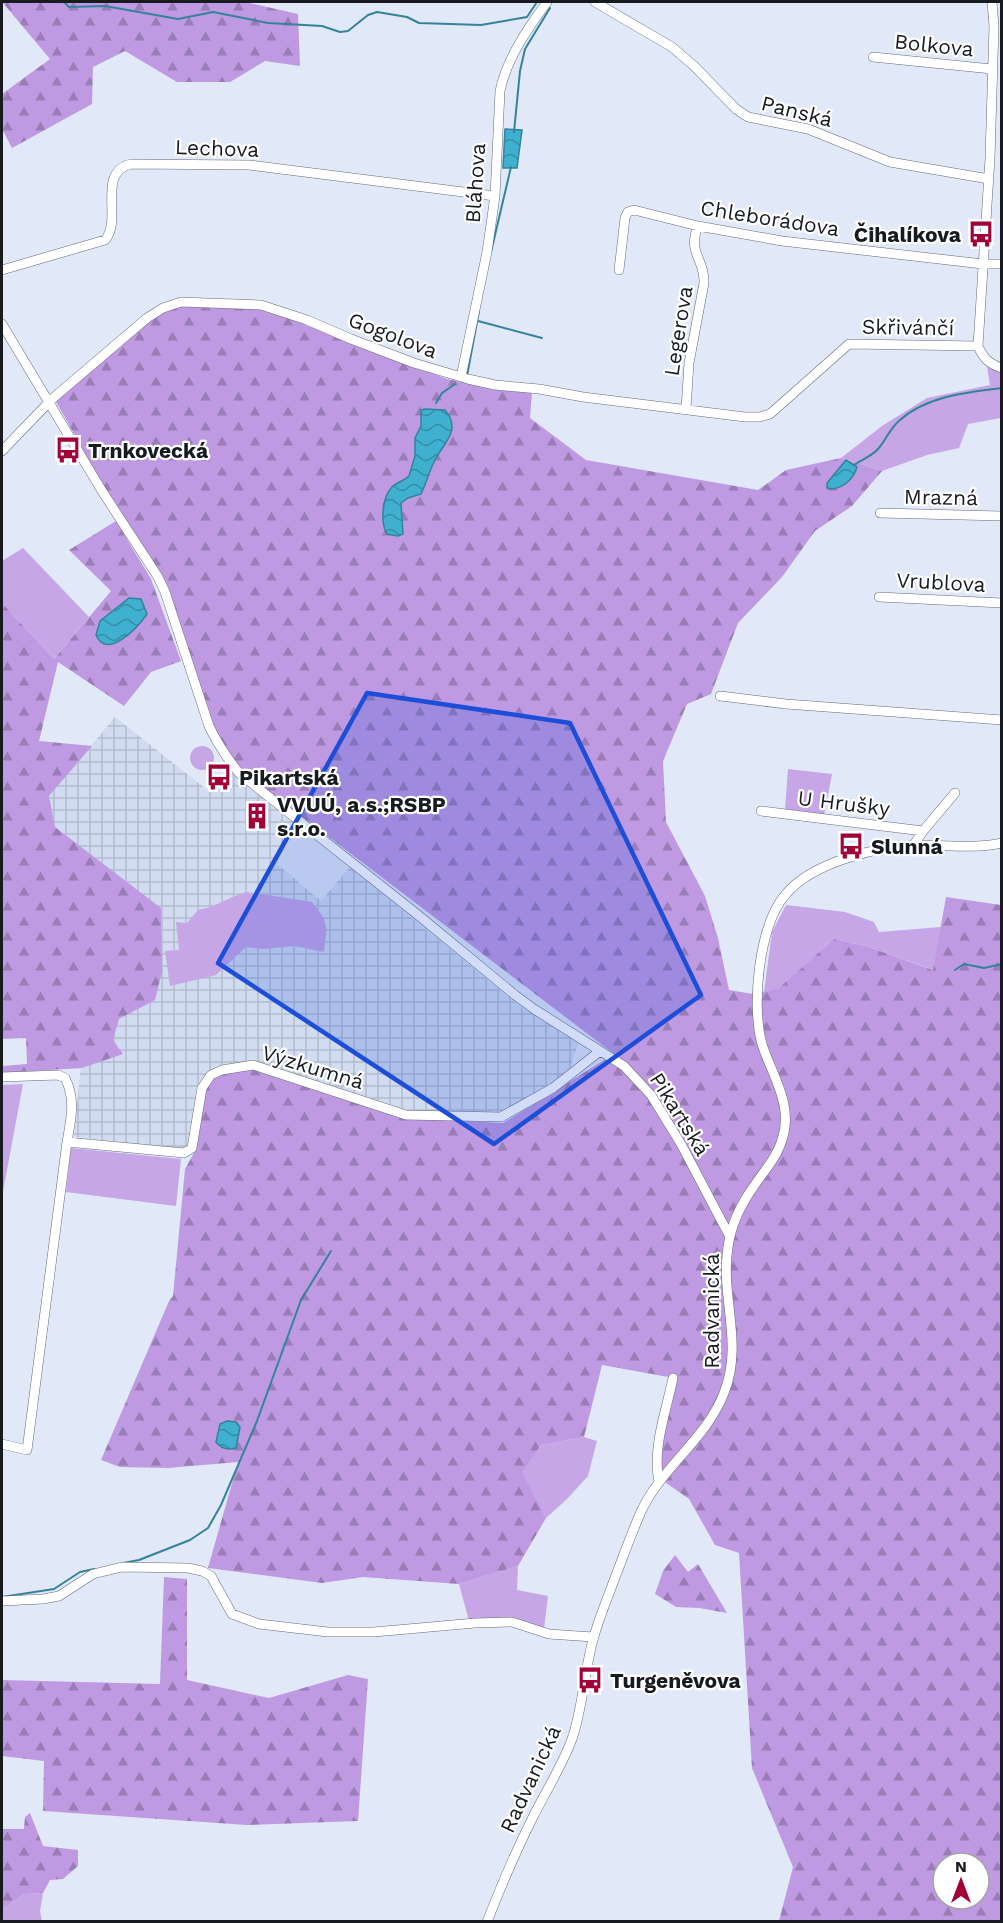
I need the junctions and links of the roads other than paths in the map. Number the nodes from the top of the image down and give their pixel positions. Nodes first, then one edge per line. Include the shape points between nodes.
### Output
1 (547, 2) edge
2 (595, 2) edge
3 (992, 2) edge
4 (998, 27) edge
5 (873, 57) dead end
6 (992, 69) junction
7 (989, 179) junction
8 (495, 196) junction
9 (698, 226) junction
10 (983, 264) junction
11 (1002, 264) edge
12 (2, 270) edge
13 (619, 270) dead end
14 (2, 324) edge
15 (978, 346) junction
16 (1002, 368) edge
17 (461, 377) junction
18 (49, 402) junction
19 (686, 409) junction
20 (760, 417) joint
21 (2, 451) edge
22 (880, 513) dead end
23 (1002, 516) edge
24 (879, 597) dead end
25 (1002, 603) edge
26 (720, 696) dead end
27 (1002, 720) edge
28 (956, 793) dead end
29 (761, 812) dead end
30 (923, 831) junction
31 (1002, 843) edge
32 (914, 846) junction
33 (600, 1051) junction
34 (2, 1077) edge
35 (68, 1142) junction
36 (730, 1237) junction
37 (673, 1378) dead end
38 (2, 1444) edge
39 (659, 1482) junction
40 (2, 1601) edge
41 (593, 1637) junction
42 (487, 1922) edge

1 - 8 street, Bláhova via 519,45 501,84
2 - 7 street, Panská via 677,52 748,117 808,129 890,162
3 - 4 street
4 - 6 street
5 - 6 street, Bolkova
6 - 7 street
7 - 10 street
8 - 12 street, Lechova via 249,165 131,164 121,167 113,179 110,234 105,240
8 - 17 street, Bláhova
9 - 10 street, Chleborádova via 782,241
9 - 13 street, Chleborádova via 629,211
9 - 19 street, Legerova via 693,244 704,283 689,363
10 - 11 street, Chleborádova
10 - 15 street
14 - 18 street, Pikartská
15 - 16 street, Skřivánčí via 988,362
15 - 20 street, Skřivánčí via 849,344 781,406
17 - 18 street, Gogolova via 395,356 274,308 181,302 152,315
17 - 19 street, Gogolova via 495,385
18 - 21 street
18 - 33 street, Pikartská via 158,577 209,726 239,773 534,1010
19 - 20 street, Gogolova
22 - 23 street, Mrazná
24 - 25 street, Vrublova
26 - 27 street
28 - 30 street
29 - 30 street, U Hrušky
30 - 32 street
31 - 32 street, Radvanická via 973,847
32 - 36 street, Radvanická via 872,852 819,870 790,889 776,910 761,964 758,1011 762,1044 781,1090 785,1130 778,1151 741,1207
33 - 35 street, Výzkumná via 553,1088 501,1117 406,1115 253,1065 222,1070 208,1078 202,1088 192,1148 184,1153
33 - 36 street, Pikartská via 624,1066 651,1095
34 - 35 street via 65,1078 73,1104
35 - 38 street via 27,1450
36 - 39 street, Radvanická via 727,1275 733,1346 728,1382 712,1419
37 - 39 street via 657,1453
39 - 41 street, Radvanická via 641,1513
40 - 41 street via 59,1596 93,1574 122,1567 188,1568 211,1575 232,1614 259,1624 328,1632 374,1632 512,1622 549,1634
41 - 42 street, Radvanická via 571,1742 499,1889

